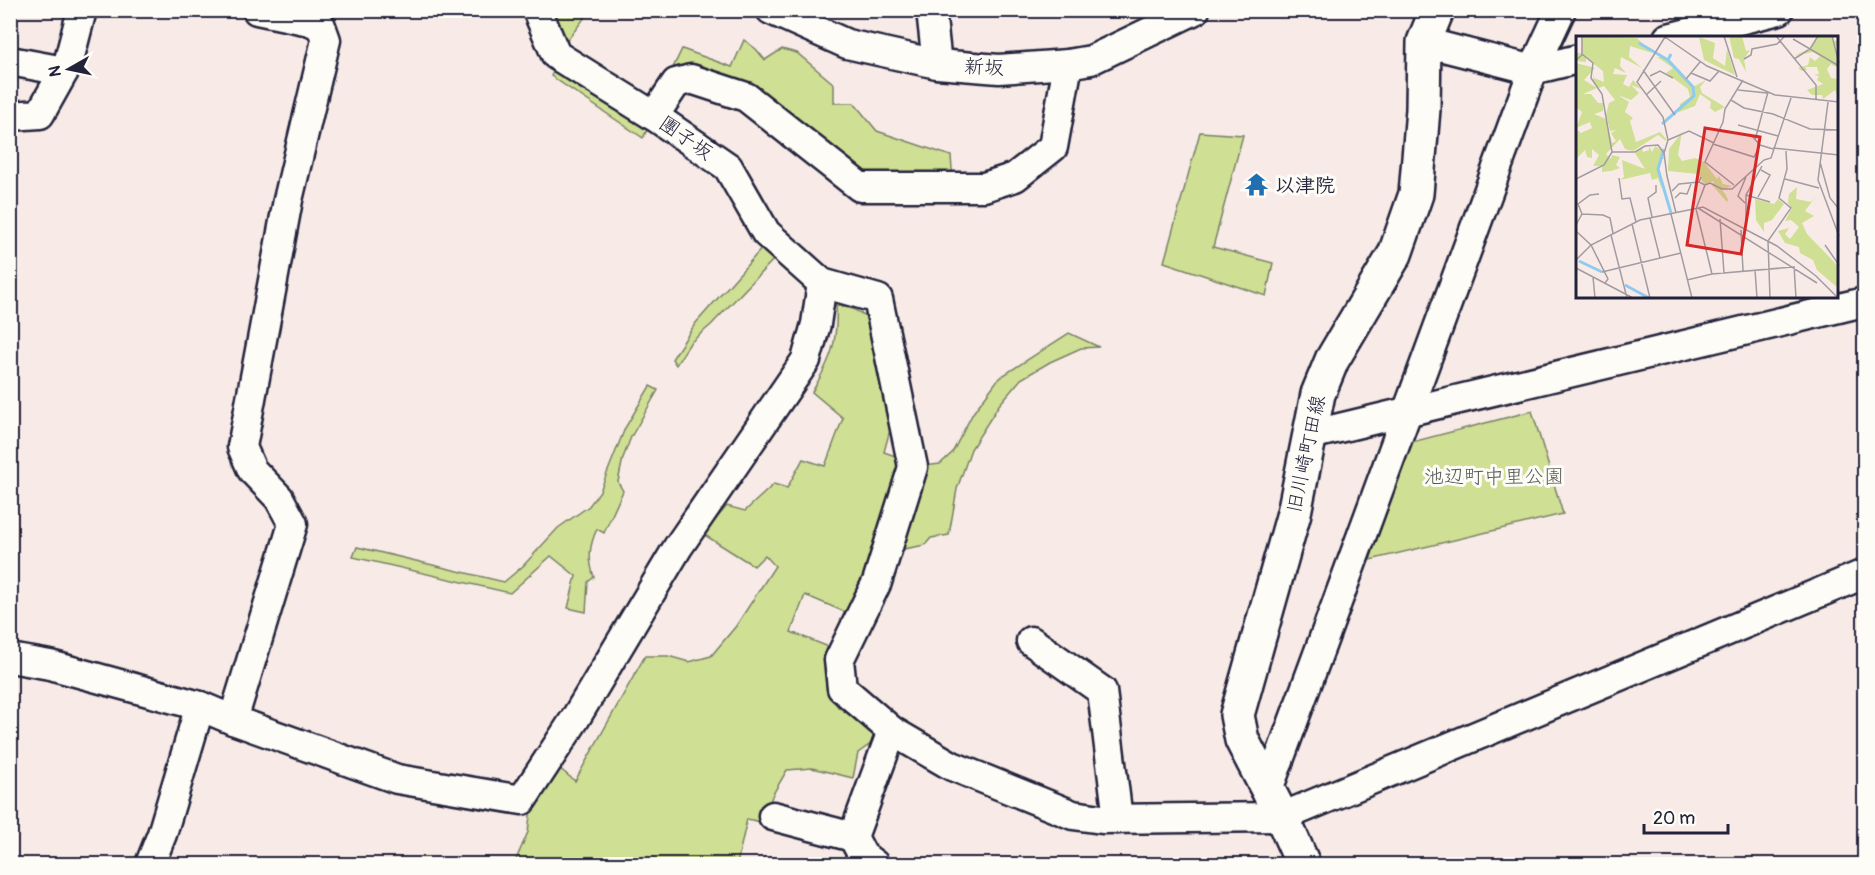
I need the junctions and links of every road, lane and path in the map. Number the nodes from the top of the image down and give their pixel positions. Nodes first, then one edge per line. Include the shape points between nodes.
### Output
1 (82, 10) edge
2 (257, 10) edge
3 (537, 10) edge
4 (771, 10) edge
5 (931, 10) edge
6 (1195, 10) edge
7 (1437, 10) edge
8 (1561, 10) edge
9 (1779, 10) edge
10 (318, 17) edge
11 (1676, 36) edge
12 (1424, 42) junction
13 (1576, 60) edge
14 (10, 62) edge
15 (937, 64) junction
16 (1068, 64) junction
17 (1533, 70) junction
18 (64, 71) junction
19 (10, 116) edge
20 (654, 116) junction
21 (822, 283) junction
22 (1864, 302) edge
23 (1407, 412) junction
24 (1310, 435) junction
25 (1864, 574) edge
26 (1031, 641) dead end
27 (10, 658) edge
28 (200, 706) junction
29 (233, 720) junction
30 (892, 731) junction
31 (1275, 804) junction
32 (773, 816) dead end
33 (1118, 819) junction
34 (853, 837) junction
35 (150, 864) edge
36 (874, 864) edge
37 (1303, 864) edge

1 - 18 street
2 - 10 street
3 - 20 street, 團子坂 via 556,55
4 - 15 street, 新坂 via 847,44
5 - 15 street
6 - 16 street, 新坂 via 1090,60
7 - 12 main road, 旧川崎町田線
8 - 17 street
9 - 11 street
10 - 29 street via 326,40 288,200 242,447 252,470 279,498 292,524
12 - 17 street
12 - 24 main road, 旧川崎町田線 via 1416,194 1395,254 1332,360 1317,394
13 - 17 street
14 - 18 street
15 - 16 street, 新坂 via 999,69
16 - 20 street via 1053,147 1015,177 984,187 860,187 746,97 691,79 676,83
17 - 23 street
18 - 19 street via 40,114
20 - 21 street, 團子坂 via 728,167 766,232
21 - 29 street via 806,360 678,547 522,800 397,779
21 - 30 street via 878,299 914,467 877,582 839,660 843,688
22 - 23 street
23 - 24 street
23 - 31 street
24 - 31 main road, 旧川崎町田線 via 1294,513 1237,715 1242,740
25 - 31 street
26 - 33 street via 1102,691
27 - 28 street via 50,665
28 - 29 street
28 - 35 street
30 - 33 street via 952,766 1073,815
30 - 34 street
31 - 33 street
31 - 37 main road, 旧川崎町田線
32 - 34 street
34 - 36 street via 862,856

